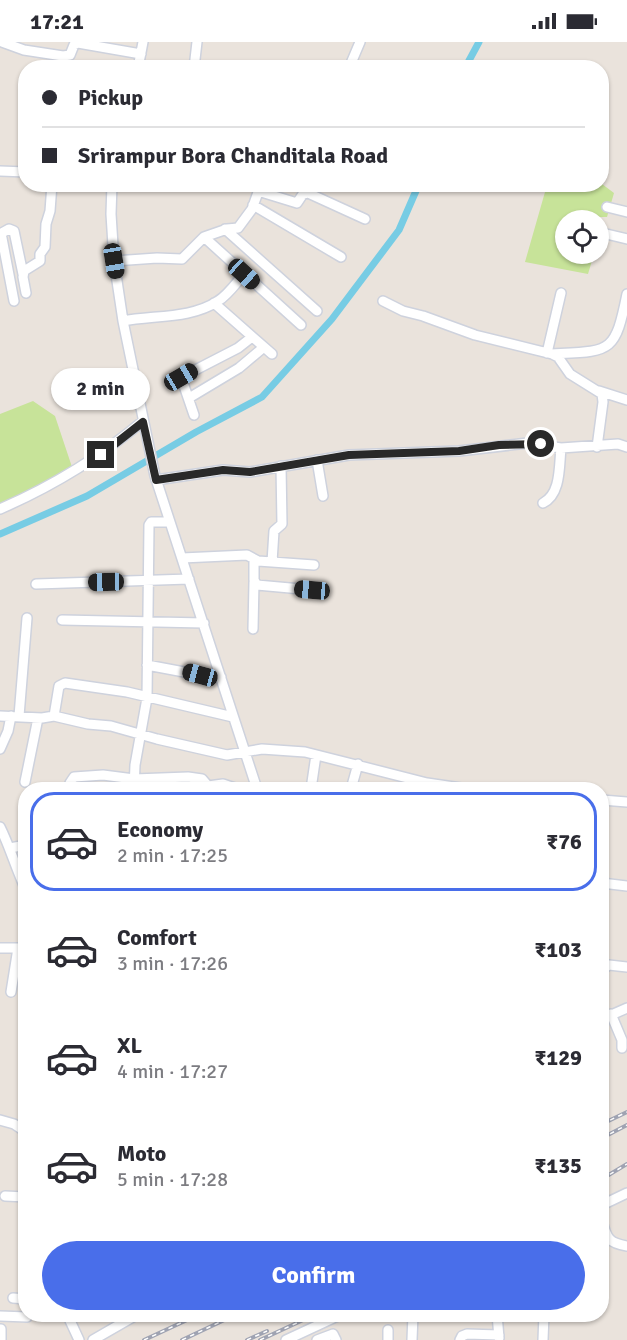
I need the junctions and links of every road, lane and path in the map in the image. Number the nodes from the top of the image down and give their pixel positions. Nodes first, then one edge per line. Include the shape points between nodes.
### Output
1 (2, 42) edge
2 (143, 42) edge
3 (197, 42) edge
4 (360, 42) edge
5 (141, 54) junction
6 (140, 60) edge
7 (195, 60) edge
8 (354, 60) edge
9 (0, 171) edge
10 (18, 172) edge
11 (51, 192) edge
12 (112, 192) edge
13 (258, 192) edge
14 (269, 192) edge
15 (253, 205) junction
16 (607, 207) dead end
17 (627, 212) edge
18 (365, 219) dead end
19 (225, 229) junction
20 (0, 234) edge
21 (609, 234) edge
22 (204, 237) junction
23 (627, 238) edge
24 (341, 256) dead end
25 (114, 261) junction
26 (23, 274) junction
27 (244, 274) junction
28 (26, 293) dead end
29 (561, 293) dead end
30 (627, 294) edge
31 (14, 301) dead end
32 (383, 301) dead end
33 (214, 303) junction
34 (317, 311) dead end
35 (123, 321) junction
36 (301, 324) dead end
37 (252, 337) junction
38 (264, 347) junction
39 (550, 353) junction
40 (272, 354) dead end
41 (600, 391) junction
42 (189, 399) junction
43 (627, 400) edge
44 (194, 415) dead end
45 (143, 422) junction
46 (597, 447) junction
47 (627, 447) edge
48 (561, 448) junction
49 (318, 460) junction
50 (280, 466) junction
51 (155, 476) junction
52 (323, 496) dead end
53 (543, 503) dead end
54 (0, 509) edge
55 (170, 522) junction
56 (182, 558) junction
57 (254, 560) junction
58 (272, 562) junction
59 (314, 565) dead end
60 (189, 579) junction
61 (149, 582) junction
62 (254, 582) junction
63 (36, 584) dead end
64 (312, 590) dead end
65 (27, 618) dead end
66 (62, 620) dead end
67 (147, 622) junction
68 (204, 623) junction
69 (253, 629) dead end
70 (147, 665) junction
71 (221, 677) junction
72 (147, 698) junction
73 (0, 716) edge
74 (15, 716) junction
75 (54, 716) junction
76 (233, 717) junction
77 (38, 718) junction
78 (140, 734) junction
79 (0, 749) edge
80 (244, 752) junction
81 (316, 755) junction
82 (358, 764) junction
83 (25, 782) dead end
84 (72, 782) edge
85 (127, 782) edge
86 (134, 782) edge
87 (149, 782) edge
88 (205, 782) edge
89 (255, 782) edge
90 (312, 782) edge
91 (353, 782) edge
92 (424, 782) edge
93 (609, 801) edge
94 (627, 802) edge
95 (0, 827) edge
96 (18, 846) edge
97 (10, 848) junction
98 (18, 873) edge
99 (609, 884) edge
100 (627, 886) edge
101 (0, 948) edge
102 (18, 948) edge
103 (18, 964) edge
104 (609, 965) edge
105 (627, 968) edge
106 (11, 992) dead end
107 (627, 1008) edge
108 (611, 1014) joint
109 (622, 1048) dead end
110 (0, 1120) edge
111 (18, 1128) edge
112 (627, 1193) edge
113 (5, 1196) dead end
114 (18, 1197) edge
115 (609, 1202) edge
116 (609, 1239) edge
117 (627, 1246) edge
118 (13, 1299) dead end
119 (18, 1299) edge
120 (0, 1316) edge
121 (18, 1317) edge
122 (71, 1322) edge
123 (124, 1322) edge
124 (325, 1322) edge
125 (413, 1322) edge
126 (498, 1322) edge
127 (544, 1322) edge
128 (1, 1329) edge
129 (388, 1330) dead end
130 (499, 1337) edge
131 (1, 1340) edge
132 (79, 1340) edge
133 (93, 1340) edge
134 (286, 1340) edge
135 (317, 1340) edge
136 (336, 1340) edge
137 (388, 1340) edge
138 (412, 1340) edge
139 (460, 1340) edge
140 (543, 1340) edge

1 - 5 street via 63,56 70,55 78,43
2 - 5 street
3 - 7 street
4 - 8 street
5 - 6 street
9 - 10 street
11 - 26 street via 45,248 40,261
12 - 25 street
13 - 15 street
14 - 18 street via 297,203 308,193
15 - 19 street via 238,228
15 - 24 street
16 - 17 street
19 - 22 street
19 - 34 street
20 - 26 street via 15,231
20 - 31 street
21 - 23 street
22 - 25 street via 182,259
22 - 27 street
25 - 35 street
26 - 28 street
27 - 33 street
27 - 36 street
29 - 39 street
30 - 39 street via 618,332 609,345 583,352
32 - 39 street via 475,335
33 - 35 street via 163,317
33 - 37 street
35 - 45 street
37 - 38 street
37 - 42 street via 177,379
38 - 40 street
38 - 42 street via 239,368
39 - 41 street via 558,357 570,374
41 - 43 street
41 - 46 street via 603,402
42 - 44 street
45 - 51 street
45 - 54 street via 77,471
46 - 47 street
46 - 48 street
48 - 49 street via 528,443
48 - 53 street via 555,493
49 - 50 street
49 - 52 street
50 - 51 street via 250,472 223,470
50 - 58 street via 282,524 274,532
51 - 55 street
55 - 56 street
55 - 61 street via 149,525
56 - 57 street via 248,555
56 - 60 street
57 - 58 street
57 - 62 street
58 - 59 street
60 - 61 street
60 - 68 street
61 - 63 street
61 - 67 street
62 - 64 street
62 - 69 street
65 - 74 street
66 - 67 street
67 - 68 street
67 - 70 street
68 - 71 street
70 - 71 street
70 - 72 street
71 - 76 street
72 - 75 street via 65,683 58,686
72 - 76 street
72 - 78 street
73 - 74 street
74 - 77 street
74 - 79 street
75 - 77 street
75 - 78 street
76 - 80 street
77 - 83 street
78 - 80 street via 227,755
78 - 86 street
80 - 81 street via 262,749
80 - 89 street
81 - 82 street
81 - 90 street
82 - 91 street
82 - 92 street
84 - 85 street via 77,776 103,775
87 - 88 street via 188,777
93 - 94 street
95 - 97 street
96 - 97 street
97 - 98 street
99 - 100 street
101 - 102 street
103 - 106 street
104 - 105 street
107 - 108 street
108 - 109 street
110 - 111 street
112 - 115 street
113 - 114 street
116 - 117 street
118 - 119 street
120 - 121 street
122 - 132 street
123 - 133 street
124 - 134 street
125 - 138 street
126 - 130 street
127 - 140 street
128 - 131 street
129 - 137 street
130 - 139 street via 467,1334
135 - 136 street via 333,1334

